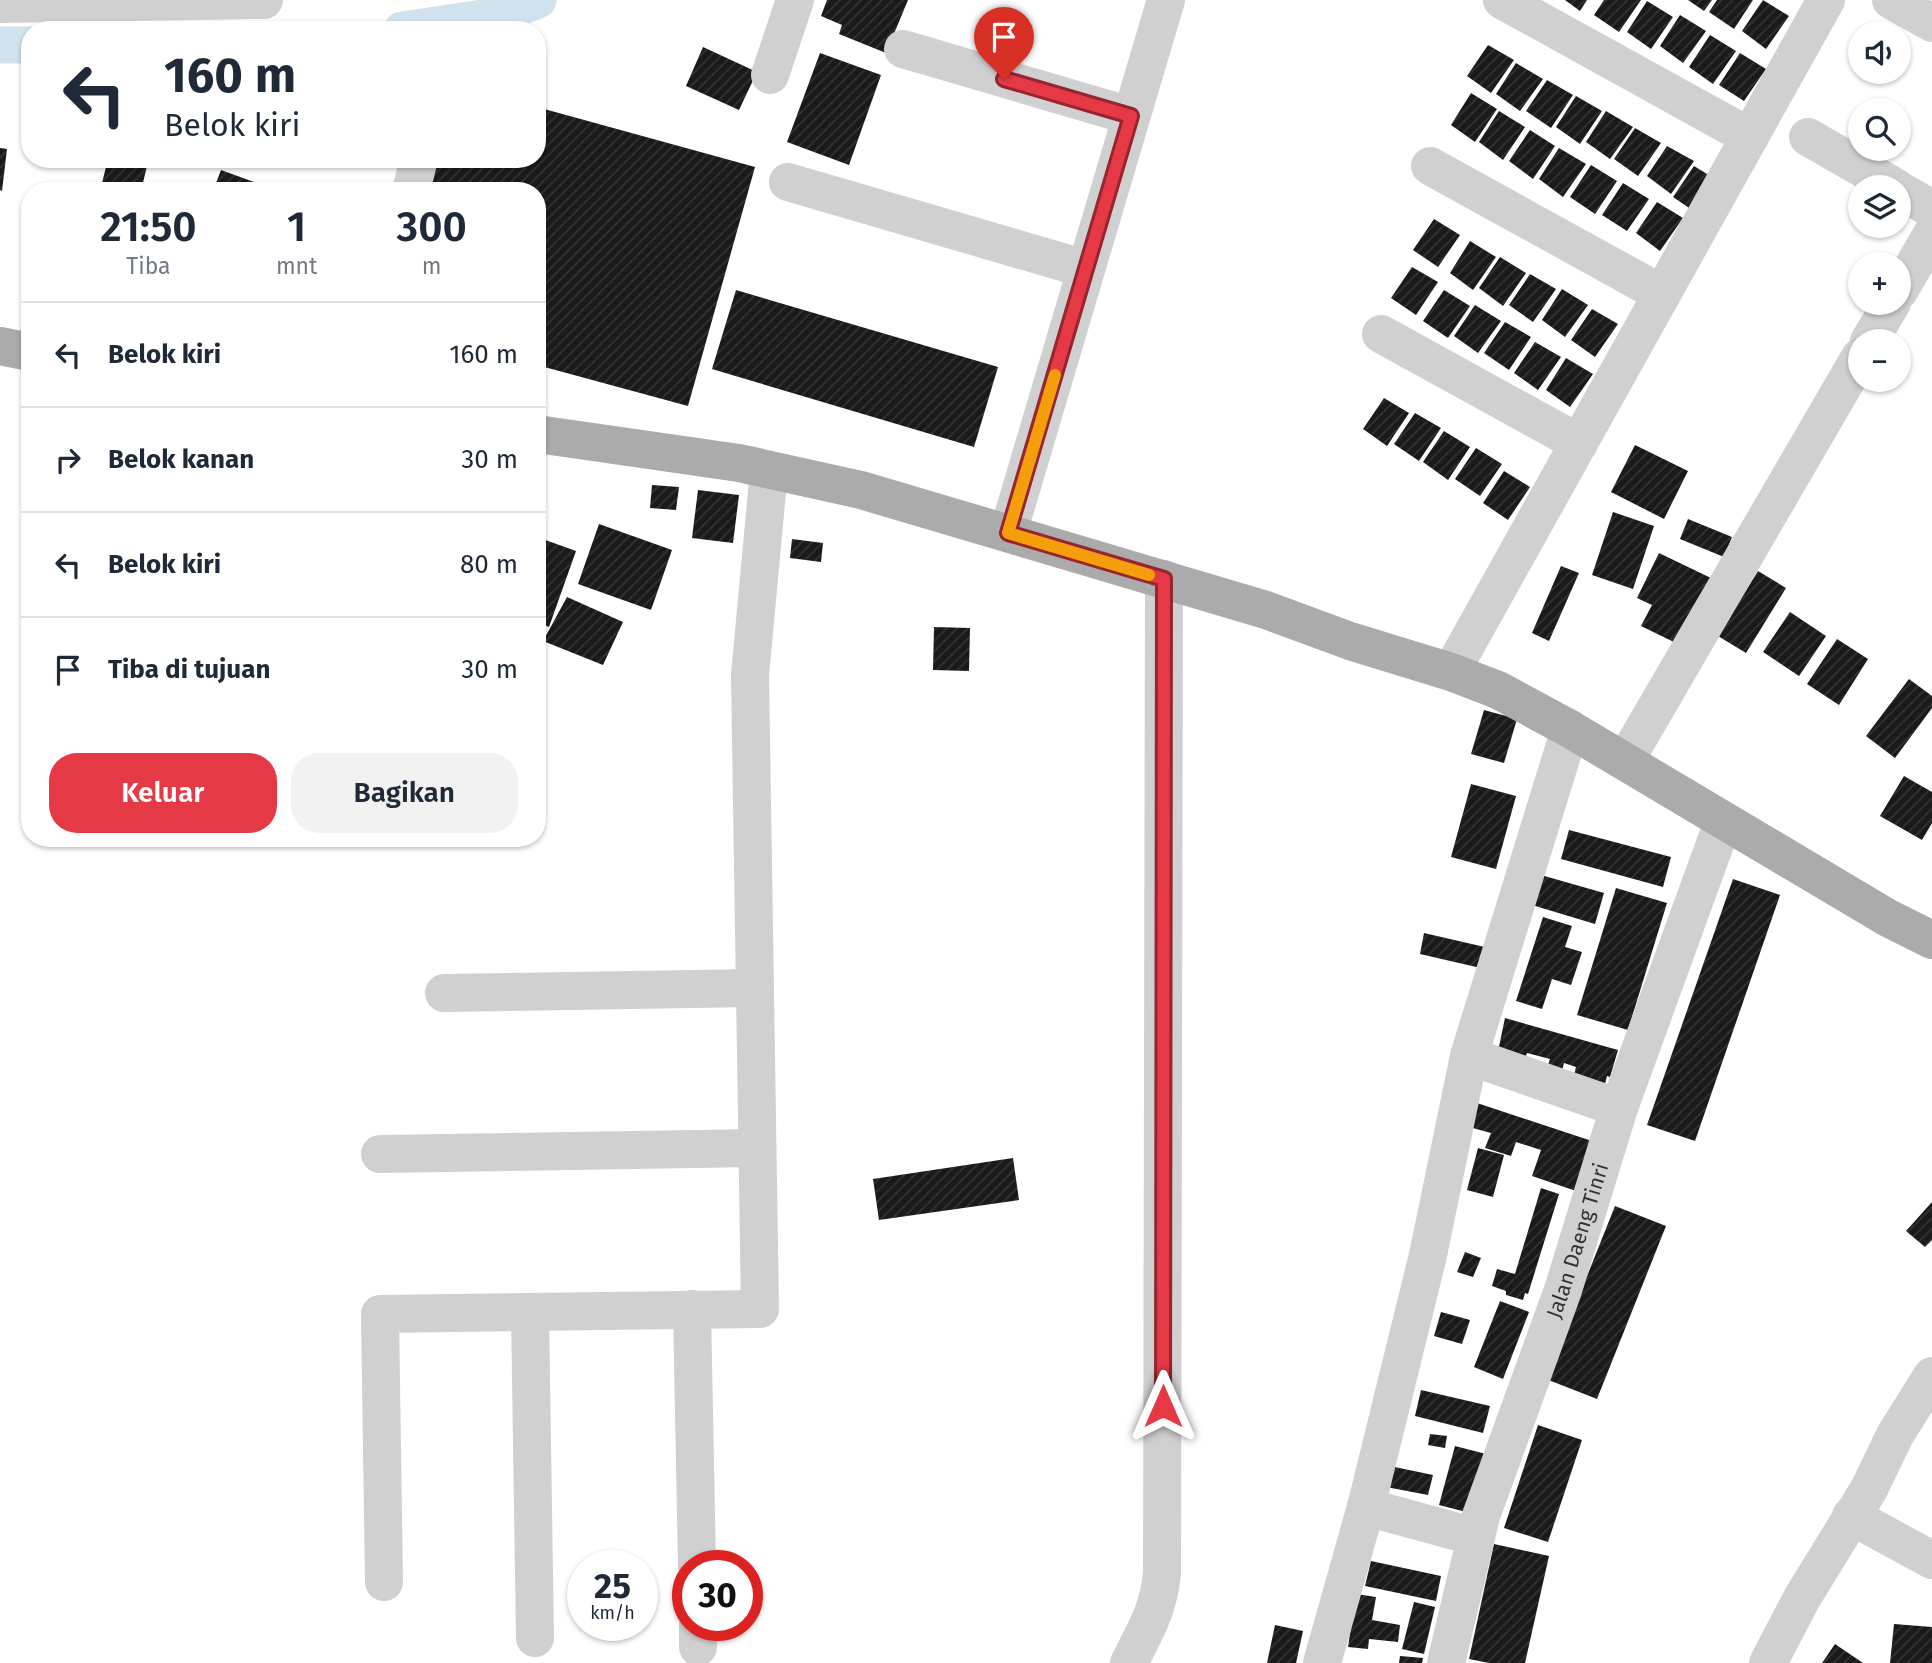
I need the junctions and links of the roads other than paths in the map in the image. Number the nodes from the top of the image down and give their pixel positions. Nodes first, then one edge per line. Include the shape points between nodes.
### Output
1 (264, 0) edge
2 (795, 0) edge
3 (1166, 0) edge
4 (1502, 0) edge
5 (1826, 0) edge
6 (1891, 0) edge
7 (0, 4) edge
8 (1932, 23) edge
9 (903, 49) dead end
10 (770, 75) dead end
11 (1131, 116) junction
12 (1750, 137) junction
13 (1808, 137) dead end
14 (1430, 166) dead end
15 (1874, 175) edge
16 (788, 182) dead end
17 (1911, 196) edge
18 (1932, 209) edge
19 (1932, 234) edge
20 (1086, 270) junction
21 (1911, 270) edge
22 (1662, 294) junction
23 (1381, 334) dead end
24 (0, 346) edge
25 (21, 350) edge
26 (1848, 378) edge
27 (546, 435) edge
28 (1579, 443) junction
29 (769, 470) junction
30 (1008, 533) junction
31 (1164, 579) junction
32 (1451, 672) junction
33 (1570, 729) junction
34 (1625, 761) junction
35 (1723, 822) junction
36 (1932, 940) edge
37 (755, 988) junction
38 (444, 993) dead end
39 (1469, 1056) junction
40 (1619, 1108) junction
41 (757, 1148) junction
42 (380, 1154) dead end
43 (692, 1309) junction
44 (530, 1312) junction
45 (1932, 1376) edge
46 (1366, 1507) junction
47 (1852, 1516) junction
48 (1476, 1537) junction
49 (697, 1550) edge
50 (1932, 1560) edge
51 (384, 1581) dead end
52 (535, 1638) dead end
53 (1129, 1663) edge
54 (1322, 1663) edge
55 (1446, 1663) edge
56 (1769, 1663) edge

1 - 7 street
2 - 10 street
3 - 11 street
4 - 12 street
5 - 12 street
6 - 8 street
9 - 11 street
11 - 20 street
12 - 22 street
13 - 15 street
14 - 22 street
16 - 20 street
17 - 18 street
19 - 21 street
20 - 30 street
22 - 28 street
23 - 28 street
24 - 25 main road
26 - 34 street
27 - 29 main road
28 - 32 street
29 - 30 main road via 861,490
29 - 37 street via 750,675
30 - 31 main road
31 - 32 main road
31 - 53 street via 1162,1573 1153,1619
32 - 33 main road via 1497,690
33 - 34 main road
33 - 39 street
34 - 35 main road
35 - 36 main road
35 - 40 street, Jalan Daeng Tinri
37 - 38 street
37 - 41 street
39 - 40 street
39 - 46 street via 1428,1255
40 - 48 street, Jalan Daeng Tinri via 1563,1290
41 - 42 street
41 - 43 street via 760,1309
43 - 44 street
43 - 49 street
44 - 51 street via 380,1314
44 - 52 street
45 - 47 street
46 - 48 street
46 - 54 street
47 - 50 street
47 - 56 street
48 - 55 street, Jalan Daeng Tinri

